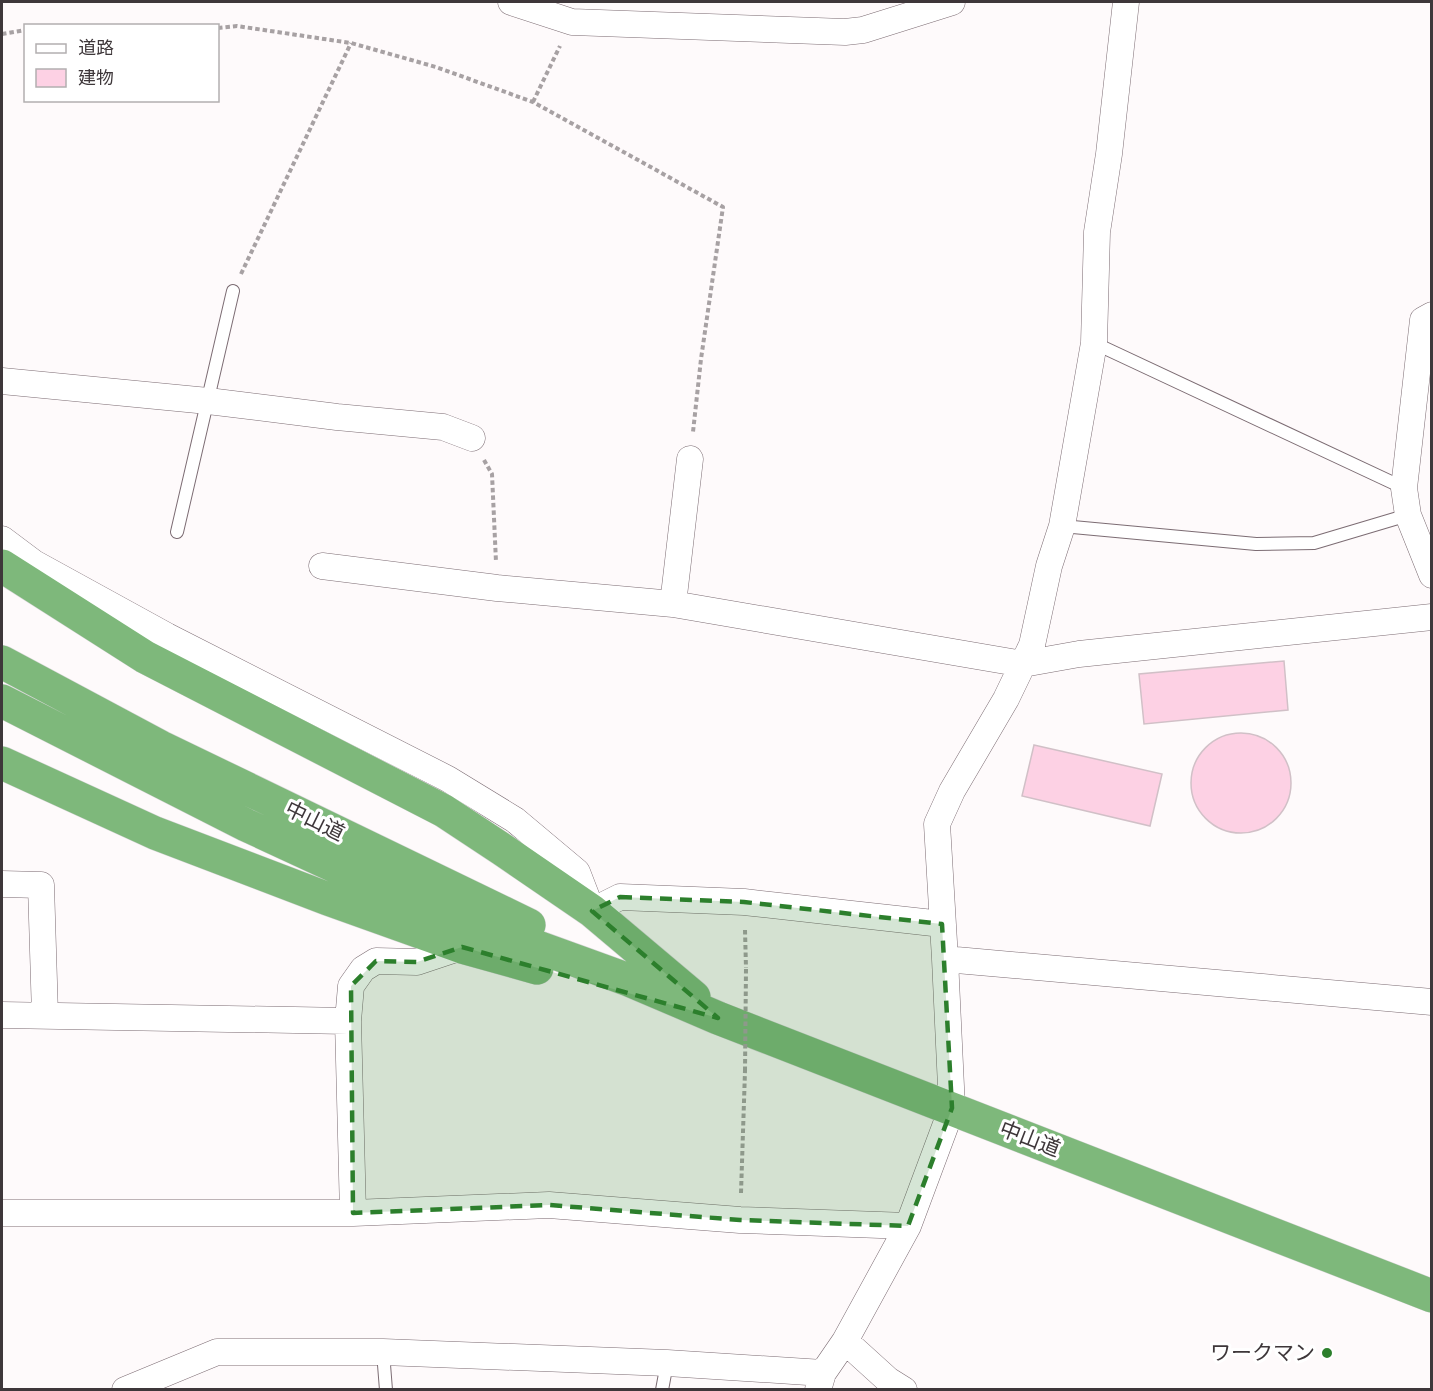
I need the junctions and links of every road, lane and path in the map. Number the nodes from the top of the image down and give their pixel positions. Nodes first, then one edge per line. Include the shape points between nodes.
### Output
1 (511, 2) edge
2 (952, 2) edge
3 (1126, 2) edge
4 (572, 22) junction
5 (219, 28) edge
6 (24, 30) edge
7 (2, 34) edge
8 (351, 43) junction
9 (533, 102) junction
10 (233, 291) joint
11 (1431, 315) edge
12 (1094, 343) junction
13 (2, 381) edge
14 (208, 401) junction
15 (472, 438) joint
16 (690, 459) joint
17 (1404, 488) junction
18 (1408, 514) junction
19 (1062, 526) junction
20 (177, 532) dead end
21 (2, 539) edge
22 (2, 566) edge
23 (322, 566) dead end
24 (1431, 575) edge
25 (497, 588) junction
26 (673, 604) junction
27 (1431, 617) edge
28 (2, 662) edge
29 (1023, 664) junction
30 (2, 701) edge
31 (2, 763) edge
32 (2, 884) edge
33 (744, 902) junction
34 (592, 911) junction
35 (942, 924) junction
36 (462, 947) junction
37 (945, 959) junction
38 (629, 980) junction
39 (1431, 1002) edge
40 (2, 1015) edge
41 (45, 1015) junction
42 (718, 1018) junction
43 (348, 1021) junction
44 (952, 1108) junction
45 (2, 1213) edge
46 (352, 1213) junction
47 (740, 1220) junction
48 (908, 1226) junction
49 (1431, 1296) edge
50 (845, 1341) junction
51 (383, 1352) junction
52 (667, 1363) junction
53 (820, 1381) edge
54 (125, 1389) edge
55 (386, 1389) edge
56 (662, 1389) edge
57 (904, 1389) edge

1 - 4 street
2 - 4 street via 845,32
3 - 12 street via 1097,232
4 - 9 path
5 - 8 path via 237,26
6 - 7 path
8 - 9 path via 436,67
8 - 10 path
9 - 16 path via 723,207
10 - 14 lane
11 - 17 street via 1423,320
12 - 17 lane
12 - 19 street
13 - 14 street
14 - 15 street via 443,427
14 - 20 lane
15 - 25 path via 492,474
16 - 26 street
17 - 18 street
18 - 19 lane via 1314,543 1256,544
18 - 24 street
19 - 29 street via 1032,645
21 - 34 street via 34,563 167,636 448,779 515,820 577,872
22 - 34 highway via 146,657 444,811
23 - 25 street
25 - 26 street
26 - 29 street
27 - 29 street via 1079,654
28 - 38 highway, 中山道 via 161,747 516,918
29 - 35 street via 937,824
30 - 38 highway, 中山道 via 246,825 408,900
31 - 36 highway via 155,833
32 - 41 street via 41,885
33 - 34 street via 620,897
33 - 35 street
33 - 47 path, bridge via 747,968
34 - 42 highway
35 - 37 street
36 - 42 highway
36 - 43 street via 417,962 376,961 369,965 351,986
37 - 39 street
37 - 44 street
38 - 42 highway, 中山道
40 - 41 street
41 - 43 street
42 - 44 highway, 中山道
43 - 46 street
44 - 48 street
44 - 49 highway, 中山道
45 - 46 street
46 - 47 street via 549,1205
47 - 48 street
48 - 50 street
50 - 53 street
50 - 57 street via 888,1380
51 - 52 street
51 - 54 street via 217,1352
51 - 55 lane
52 - 53 street
52 - 56 lane

